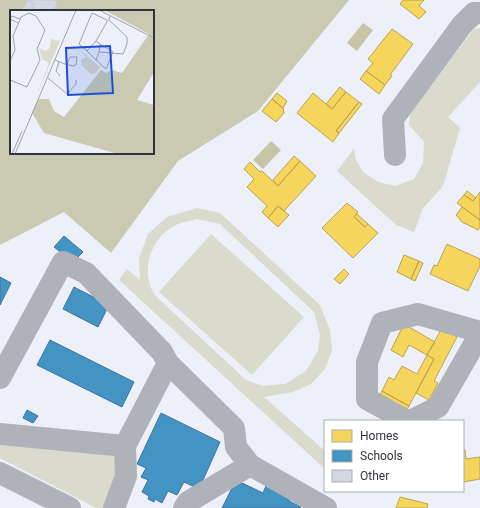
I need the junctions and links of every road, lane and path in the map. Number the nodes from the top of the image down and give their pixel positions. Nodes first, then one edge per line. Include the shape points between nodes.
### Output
1 (480, 13) edge
2 (395, 155) dead end
3 (480, 333) edge
4 (168, 363) junction
5 (0, 378) edge
6 (405, 420) edge
7 (412, 420) edge
8 (0, 434) edge
9 (125, 446) junction
10 (250, 465) junction
11 (0, 473) edge
12 (70, 508) edge
13 (114, 508) edge
14 (184, 508) edge
15 (326, 508) edge

1 - 2 street via 474,13 462,25 393,118
3 - 6 street via 418,314 382,322 367,362 367,399
3 - 7 street via 438,407
4 - 5 street via 162,352 86,274 63,262
4 - 9 street
4 - 10 street via 234,428 236,447
8 - 9 street
9 - 13 street via 126,476
10 - 14 street via 188,502
10 - 15 street
11 - 12 street

